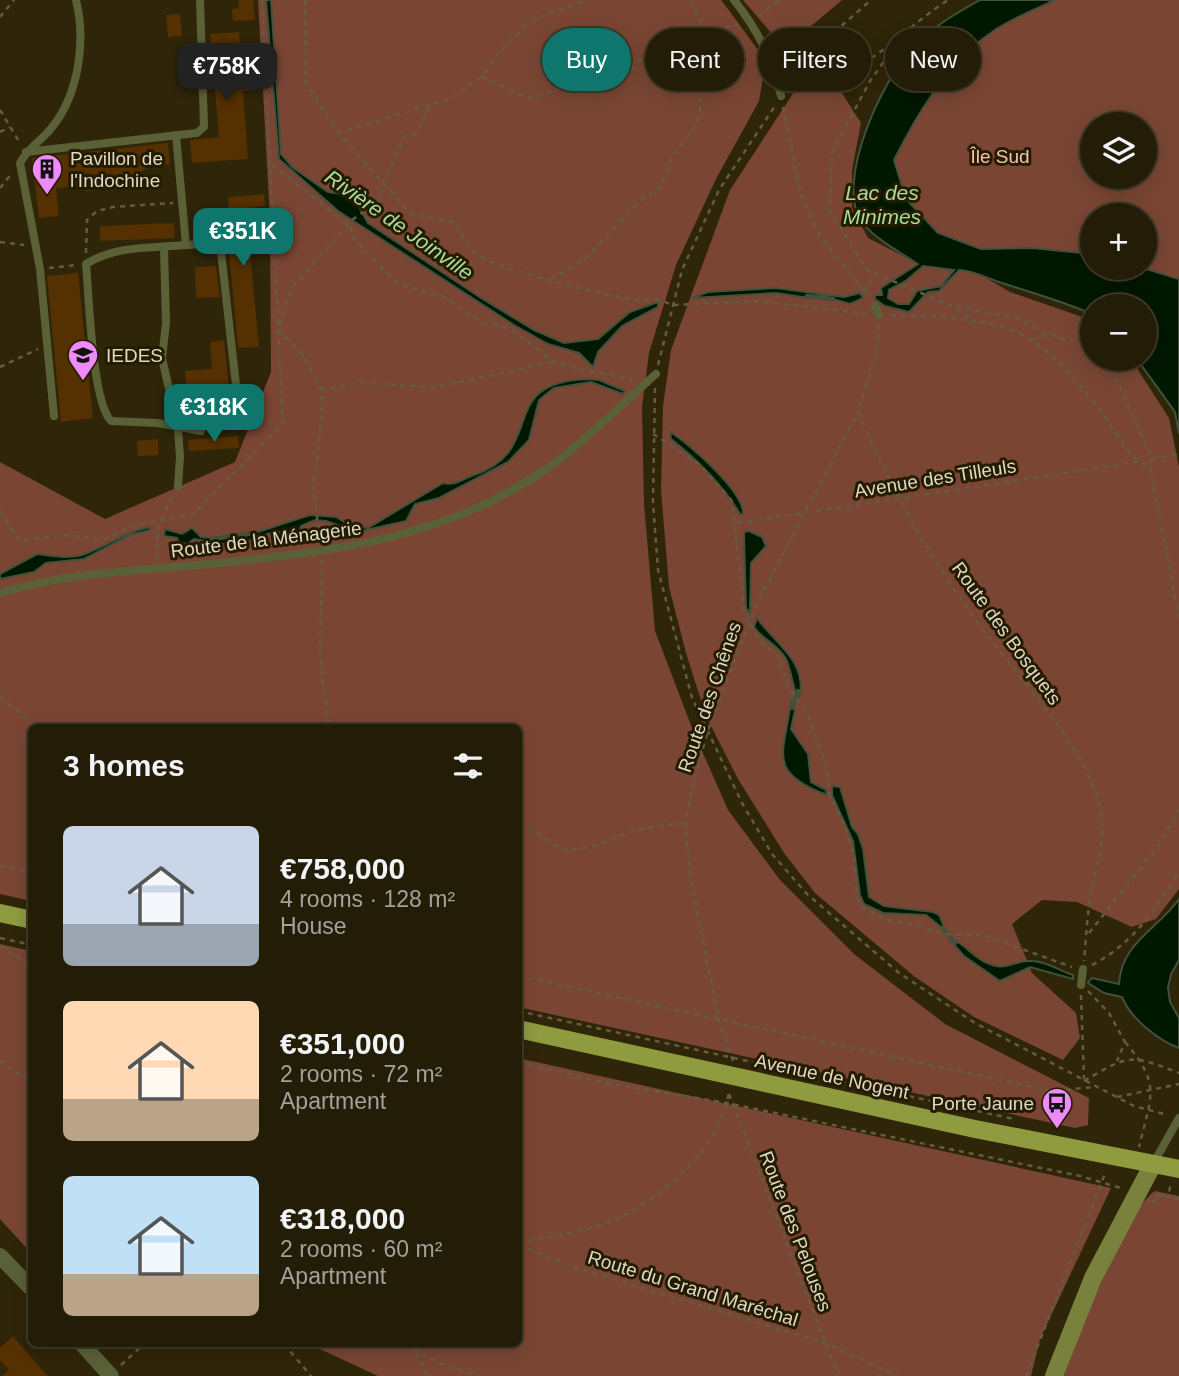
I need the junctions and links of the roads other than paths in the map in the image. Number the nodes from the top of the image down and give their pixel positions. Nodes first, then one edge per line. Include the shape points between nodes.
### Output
1 (76, 0) edge
2 (200, 0) edge
3 (734, 0) edge
4 (781, 96) road end
5 (176, 135) junction
6 (26, 152) junction
7 (186, 246) junction
8 (164, 247) junction
9 (875, 306) dead end
10 (878, 315) road end
11 (656, 374) road end
12 (237, 394) dead end
13 (54, 416) dead end
14 (178, 429) junction
15 (201, 431) dead end
16 (178, 487) road end
17 (0, 593) edge
18 (0, 913) edge
19 (28, 919) edge
20 (1082, 970) road end
21 (1081, 985) road end
22 (522, 1030) edge
23 (1179, 1118) edge
24 (1156, 1157) junction
25 (1175, 1176) edge
26 (0, 1256) edge
27 (28, 1285) edge
28 (85, 1347) edge
29 (109, 1376) edge
30 (1054, 1376) edge

1 - 6 lane via 81,33 72,90 52,128
2 - 5 lane via 204,127 197,133
3 - 4 lane via 773,60
5 - 6 lane
5 - 7 lane
6 - 13 lane via 20,163 40,269
7 - 8 lane
7 - 12 lane via 220,243
8 - 14 lane via 162,358
8 - 14 lane via 116,250 86,264 104,414 111,421 158,423
9 - 10 lane
11 - 17 lane, Route de la Ménagerie via 583,440 522,484 426,528 322,552 90,574
14 - 15 lane
14 - 16 lane
18 - 19 main road
20 - 21 lane
22 - 24 main road, Avenue de Nogent via 731,1085
23 - 24 lane
24 - 25 main road, Avenue de Nogent
24 - 30 street via 1144,1197 1093,1278
26 - 27 street
28 - 29 street

